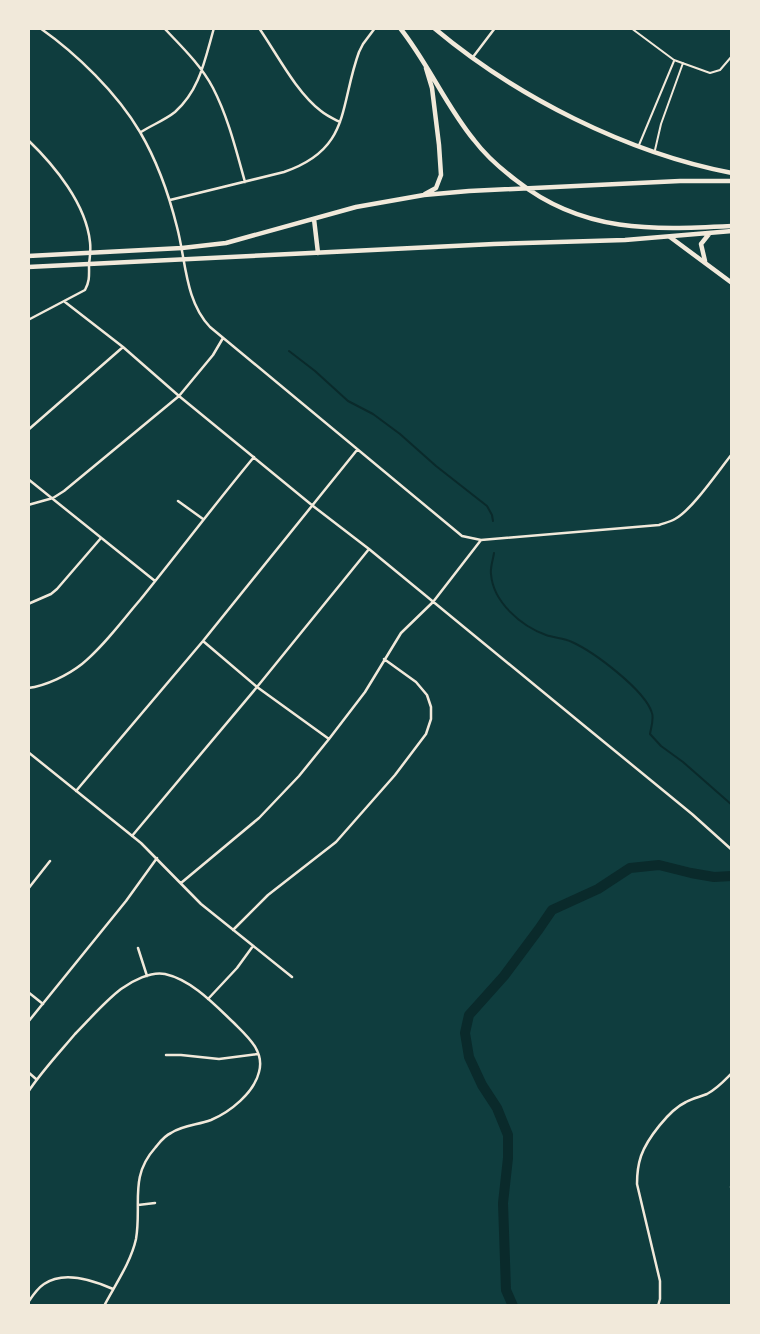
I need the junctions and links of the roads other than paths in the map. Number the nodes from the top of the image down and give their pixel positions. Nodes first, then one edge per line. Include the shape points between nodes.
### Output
1 (40, 28) edge
2 (164, 28) edge
3 (214, 28) edge
4 (259, 28) edge
5 (375, 28) edge
6 (400, 28) edge
7 (434, 28) edge
8 (495, 28) edge
9 (631, 28) edge
10 (732, 56) edge
11 (473, 57) junction
12 (674, 60) junction
13 (683, 63) junction
14 (425, 64) junction
15 (202, 71) junction
16 (341, 122) junction
17 (140, 132) junction
18 (28, 141) edge
19 (639, 145) junction
20 (655, 151) junction
21 (732, 173) edge
22 (732, 181) edge
23 (246, 182) junction
24 (424, 195) junction
25 (170, 200) junction
26 (314, 219) junction
27 (732, 228) edge
28 (709, 234) junction
29 (670, 237) junction
30 (182, 248) junction
31 (90, 252) junction
32 (318, 253) junction
33 (28, 256) edge
34 (184, 259) junction
35 (705, 261) junction
36 (89, 263) junction
37 (28, 267) edge
38 (732, 283) edge
39 (65, 302) junction
40 (28, 320) edge
41 (223, 338) junction
42 (123, 347) junction
43 (179, 396) junction
44 (28, 430) edge
45 (357, 450) junction
46 (732, 454) edge
47 (254, 457) junction
48 (28, 479) edge
49 (53, 498) junction
50 (178, 500) dead end
51 (28, 506) edge
52 (313, 506) junction
53 (203, 519) junction
54 (101, 538) junction
55 (481, 540) junction
56 (369, 549) junction
57 (155, 581) junction
58 (433, 602) junction
59 (28, 604) edge
60 (203, 641) junction
61 (384, 659) junction
62 (257, 687) junction
63 (28, 688) edge
64 (329, 739) junction
65 (28, 752) edge
66 (76, 791) junction
67 (132, 836) junction
68 (732, 850) edge
69 (157, 858) junction
70 (50, 861) dead end
71 (181, 883) junction
72 (28, 889) edge
73 (233, 930) junction
74 (253, 946) junction
75 (138, 948) dead end
76 (147, 976) junction
77 (292, 977) dead end
78 (28, 992) edge
79 (208, 999) junction
80 (43, 1004) junction
81 (28, 1022) edge
82 (258, 1054) junction
83 (166, 1055) dead end
84 (28, 1072) edge
85 (732, 1073) edge
86 (36, 1079) junction
87 (28, 1092) edge
88 (155, 1203) dead end
89 (138, 1205) junction
90 (113, 1289) junction
91 (29, 1301) edge
92 (104, 1306) edge
93 (658, 1306) edge

1 - 17 street via 87,66
2 - 15 street
3 - 15 street
4 - 16 street via 310,101
5 - 16 street via 359,52
6 - 14 main road
7 - 11 main road
8 - 11 street
9 - 12 lane
10 - 13 lane via 720,70 710,73
11 - 19 main road via 536,99
12 - 13 lane
12 - 19 lane
13 - 20 lane
14 - 24 main road via 432,88 440,175 436,188
14 - 27 main road via 488,157 535,195 567,211 612,224
15 - 17 street via 186,101
15 - 23 street via 225,115
16 - 23 street via 331,142 308,162
17 - 25 street
18 - 31 street via 81,211
19 - 20 main road
20 - 21 main road
22 - 24 main road
23 - 25 street
24 - 26 main road
25 - 30 street
26 - 30 main road via 236,241
26 - 32 main road
27 - 28 main road
28 - 29 main road
28 - 35 main road via 701,244
29 - 32 main road
29 - 35 main road
30 - 31 main road
30 - 34 street
31 - 33 main road
31 - 36 street
32 - 34 main road
34 - 36 main road
34 - 41 street via 196,311
35 - 38 main road
36 - 37 main road
36 - 39 street via 90,282
39 - 40 street
39 - 42 street
41 - 43 street
41 - 45 street
42 - 43 street
42 - 44 street
43 - 47 street
43 - 49 street
45 - 52 street
45 - 55 street via 462,536
46 - 55 street via 676,519 659,525
47 - 52 street
47 - 53 street
48 - 49 street
49 - 51 street
49 - 54 street
50 - 53 street
52 - 56 street
52 - 60 street
53 - 57 street
54 - 57 street
54 - 59 street via 57,589
55 - 58 street
56 - 58 street
56 - 62 street
57 - 63 street via 80,666
58 - 61 street via 401,633
58 - 68 street
60 - 62 street
60 - 66 street
61 - 64 street
61 - 73 street via 423,689 431,707 426,734 336,842 268,895
62 - 64 street
62 - 67 street
64 - 71 street via 259,818
65 - 66 street
66 - 67 street
67 - 69 street
69 - 71 street
69 - 80 street
70 - 72 street
71 - 73 street
73 - 74 street
74 - 77 street
74 - 79 street
75 - 76 street
76 - 79 street via 164,974 178,979
76 - 86 street via 104,1003
78 - 80 street
79 - 82 street via 249,1038
80 - 81 street
82 - 83 street via 219,1059
82 - 89 street via 259,1072 238,1102 213,1119 172,1132 152,1151 140,1175
84 - 86 street
85 - 93 street via 721,1085 674,1109 648,1143 637,1169 658,1270
86 - 87 street
88 - 89 street
89 - 90 street via 130,1257
90 - 91 street via 86,1279 60,1278 45,1283
90 - 92 street

